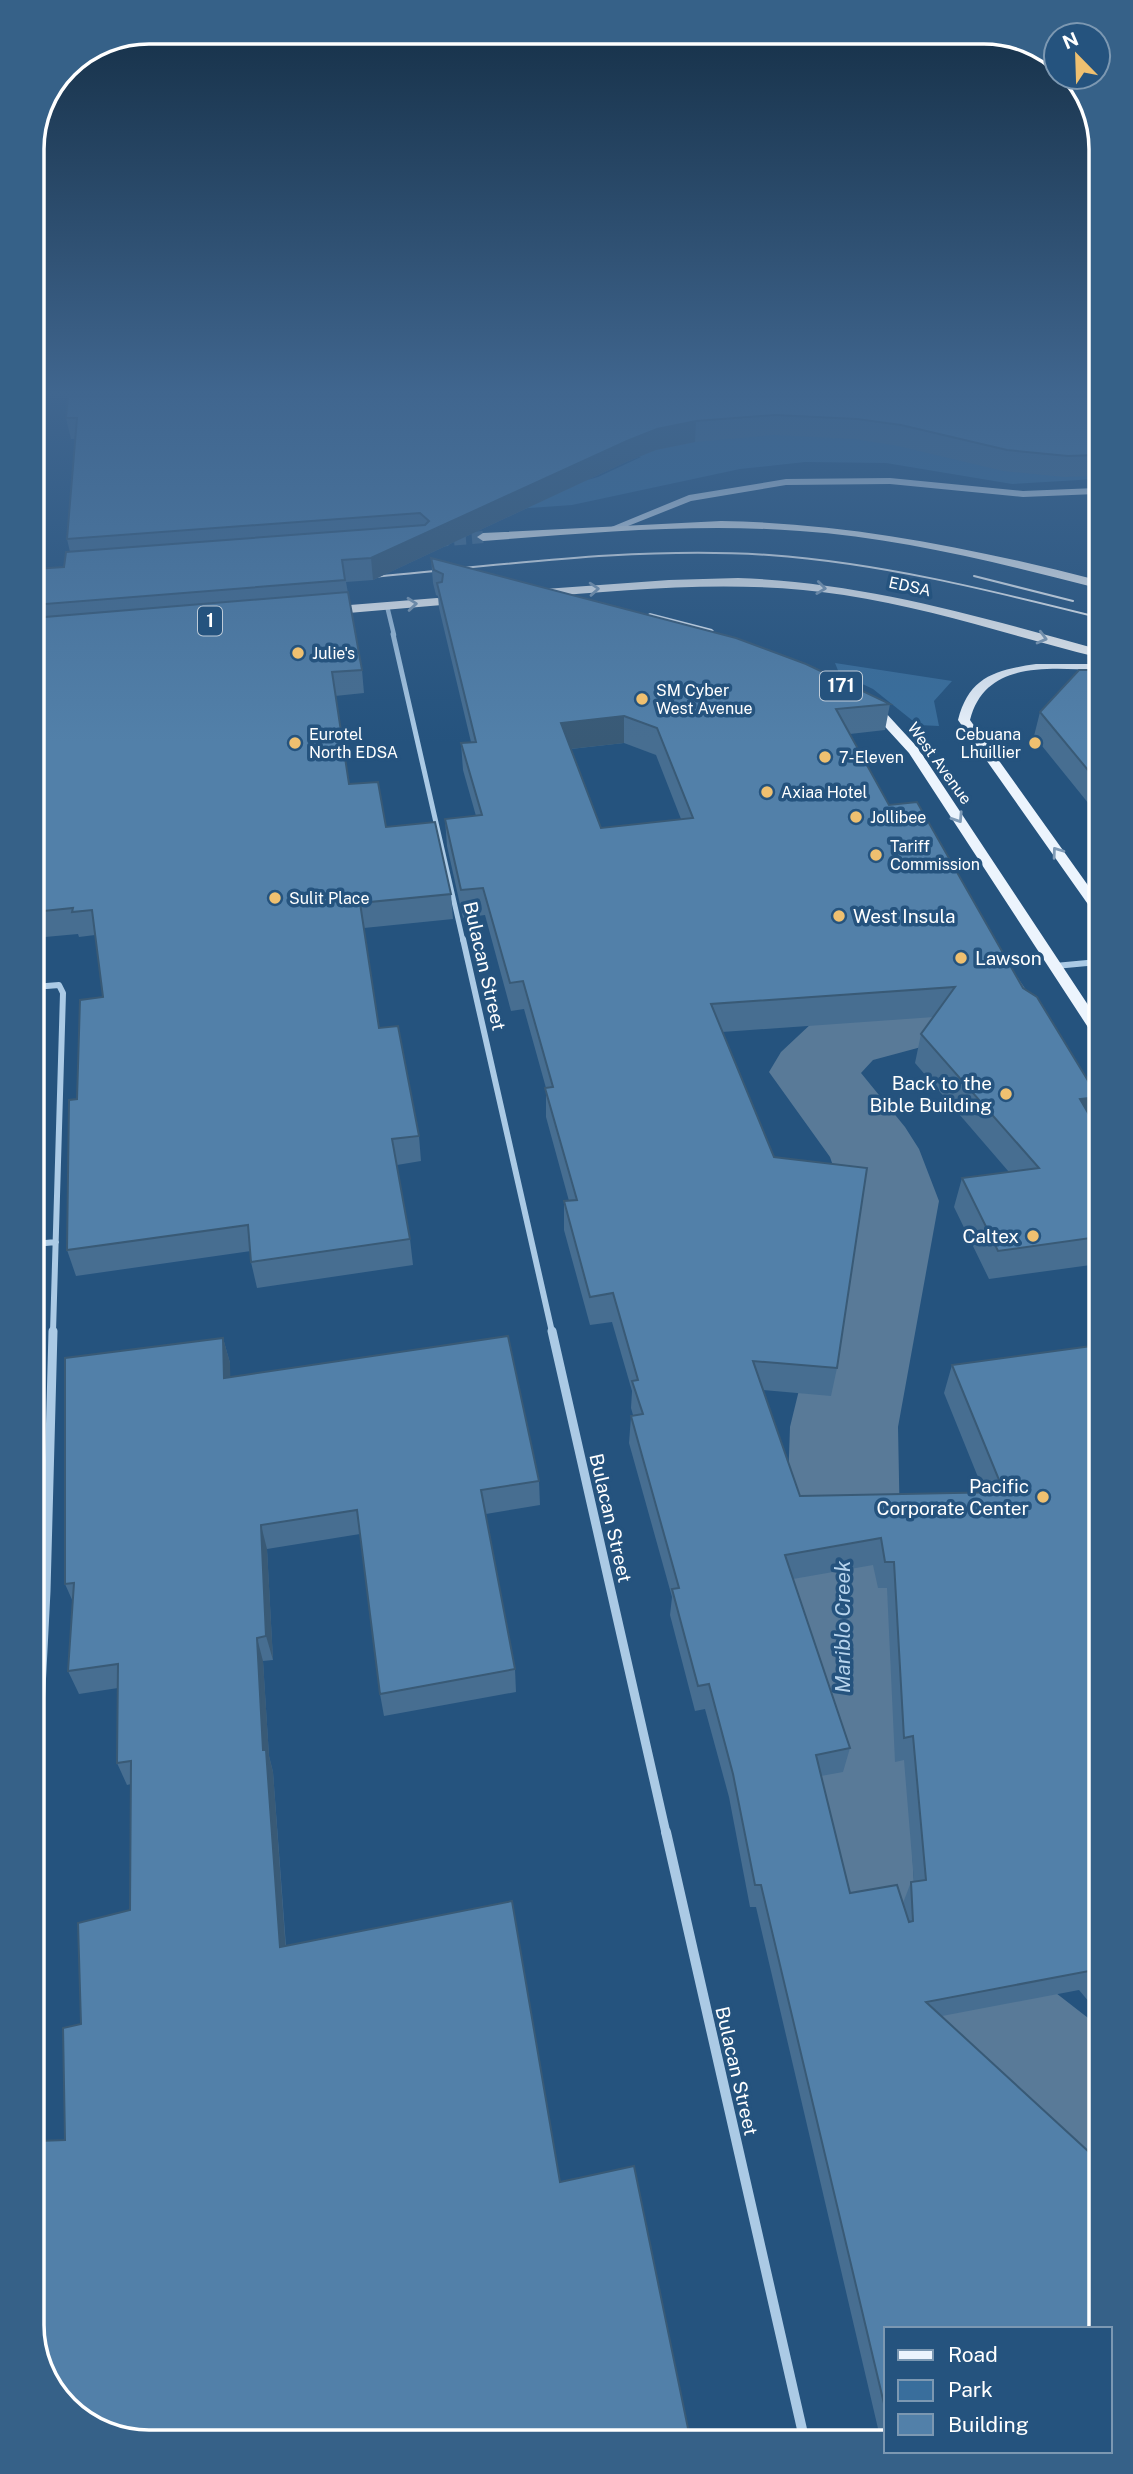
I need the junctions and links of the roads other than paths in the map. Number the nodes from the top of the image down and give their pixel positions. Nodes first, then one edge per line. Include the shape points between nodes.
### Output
1 (655, 511) edge
2 (614, 528) junction
3 (482, 537) tunnel mouth
4 (1089, 582) edge
5 (514, 596) joint
6 (438, 602) edge
7 (585, 604) edge
8 (387, 606) junction
9 (305, 613) edge
10 (642, 614) edge
11 (724, 636) edge
12 (1089, 651) edge
13 (1089, 667) edge
14 (853, 693) edge
15 (1089, 896) edge
16 (1089, 963) edge
17 (1055, 966) junction
18 (44, 986) edge
19 (1089, 1018) edge
20 (56, 1242) junction
21 (44, 1243) edge
22 (46, 1591) joint
23 (44, 1630) edge
24 (802, 2430) edge

1 - 2 main road
2 - 3 highway
2 - 4 highway via 763,526 876,535
5 - 7 main road
5 -> 12 highway, EDSA via 684,583 807,586 920,606
8 -> 6 highway
8 - 9 highway
8 - 24 street, Bulacan Street
10 - 11 main road
15 -> 13 main road via 964,720 968,699 988,680 1045,667
14 -> 17 main road, West Avenue / 171 via 874,706 914,751
16 - 17 street
17 - 19 main road, West Avenue / 171
18 - 20 street via 62,987 63,993
20 - 21 street
20 - 22 street
22 - 23 street

